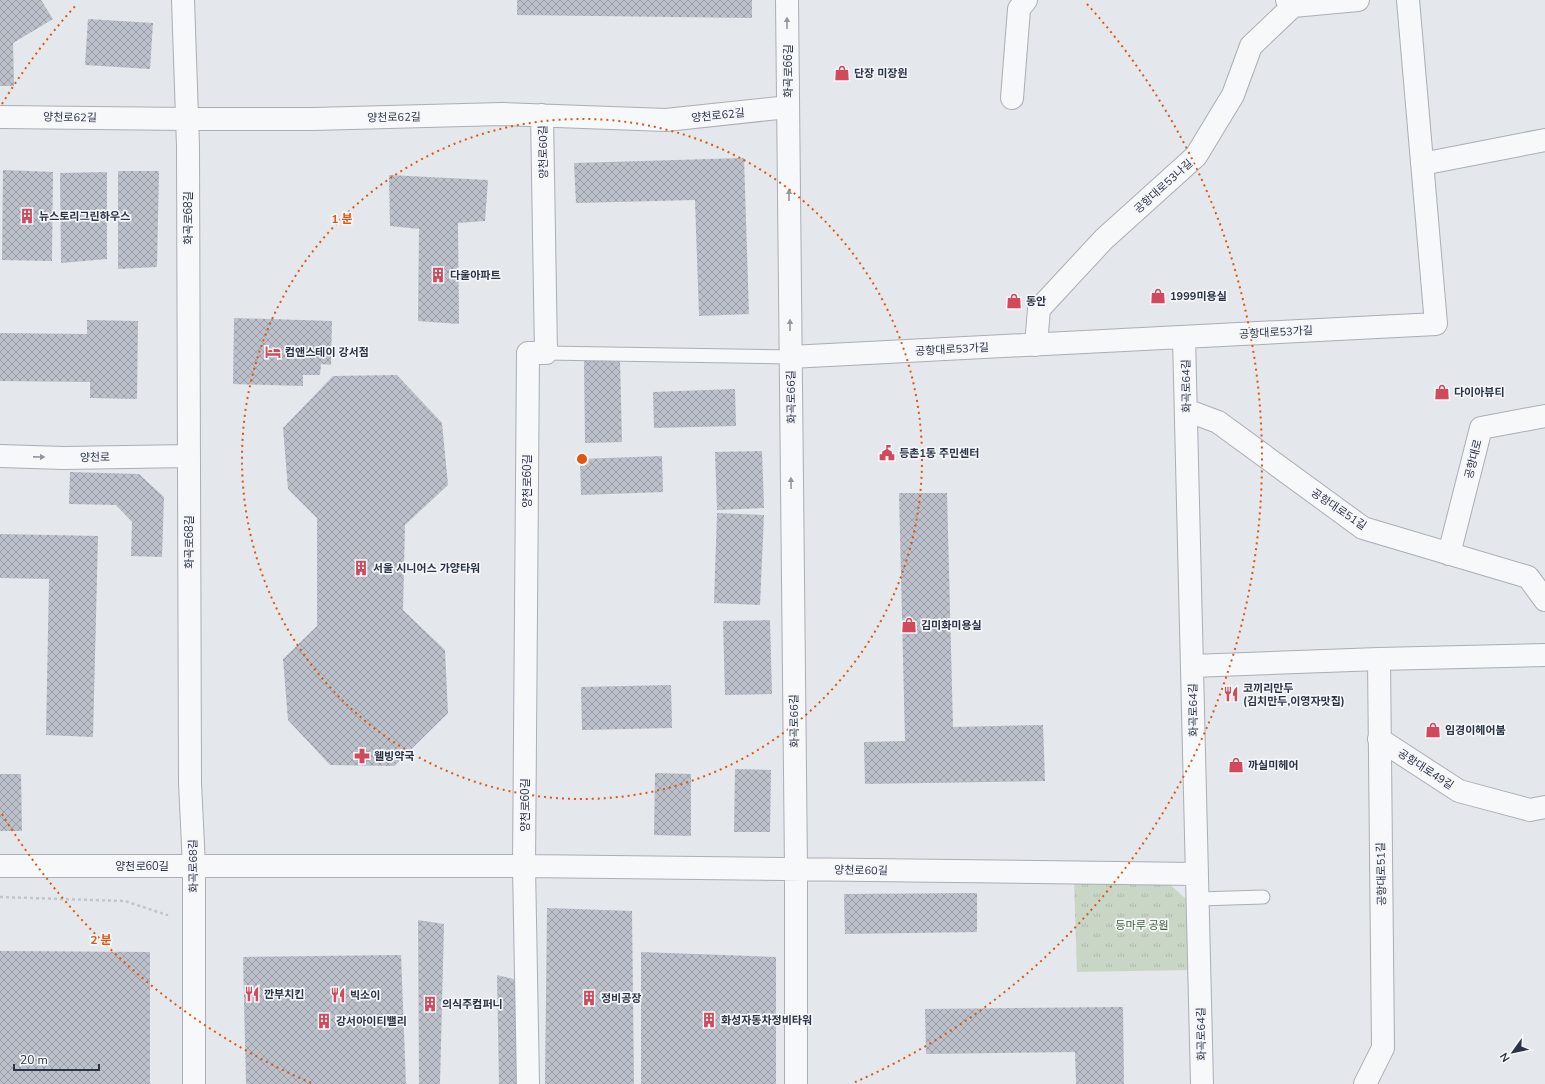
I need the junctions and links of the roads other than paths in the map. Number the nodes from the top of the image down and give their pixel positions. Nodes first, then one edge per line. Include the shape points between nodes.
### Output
1 (183, 0) edge
2 (787, 0) edge
3 (1026, 0) edge
4 (1358, 0) edge
5 (1408, 0) edge
6 (1290, 3) edge
7 (1012, 98) dead end
8 (788, 107) junction
9 (542, 115) junction
10 (0, 117) edge
11 (187, 119) junction
12 (1545, 140) edge
13 (1422, 164) junction
14 (1184, 337) junction
15 (1036, 345) junction
16 (546, 353) junction
17 (790, 357) junction
18 (1186, 410) junction
19 (1545, 416) edge
20 (0, 456) edge
21 (189, 456) junction
22 (1449, 554) junction
23 (1545, 600) edge
24 (1545, 655) edge
25 (1379, 658) junction
26 (1192, 666) junction
27 (1379, 739) junction
28 (1545, 807) edge
29 (0, 866) edge
30 (194, 866) junction
31 (524, 866) junction
32 (796, 869) junction
33 (1197, 874) junction
34 (1263, 897) dead end
35 (1198, 899) junction
36 (194, 1084) edge
37 (528, 1084) edge
38 (796, 1084) edge
39 (1202, 1084) edge
40 (1365, 1084) edge

1 - 11 street, 화곡로68길
8 -> 2 street, 화곡로66길
3 - 7 street via 1019,9
4 - 6 street
5 - 13 street, 공항대로53가길
6 - 15 street, 공항대로53나길 via 1251,46 1233,96 1196,156 1104,239 1039,309
8 - 9 street, 양천로62길 via 666,120
17 -> 8 street, 화곡로66길
9 - 11 street, 양천로62길
9 - 16 street, 양천로60길
10 - 11 street, 양천로62길
11 - 21 street, 화곡로68길
12 - 13 street
13 - 14 street, 공항대로53가길 via 1436,324
14 - 15 street, 공항대로53가길
14 - 18 street, 화곡로64길
15 - 17 street, 공항대로53가길
16 - 17 lane, 화곡로66길
16 - 31 street, 양천로60길 via 528,353
32 -> 17 street, 화곡로66길
18 - 22 street, 공항대로51길 via 1218,422 1364,528
18 - 26 street, 화곡로64길
19 - 22 street, 공항대로 via 1481,428
20 -> 21 street, 양천로
21 - 30 street, 화곡로68길 via 190,783
22 - 23 street, 공항대로51길 via 1528,576
24 - 25 street
25 - 26 street
25 - 27 street, 공항대로51길
26 - 33 street, 화곡로64길
27 - 28 street, 공항대로49길 via 1460,790 1530,810
27 - 40 street, 공항대로51길 via 1383,1048
29 - 30 street, 양천로60길
30 - 31 street, 양천로60길
30 - 36 street, 화곡로68길
31 - 32 street, 양천로60길
31 - 37 street, 양천로60길
32 - 33 street, 양천로60길
32 - 38 street, 화곡로66길
33 - 35 street, 화곡로64길
34 - 35 lane
35 - 39 street, 화곡로64길

